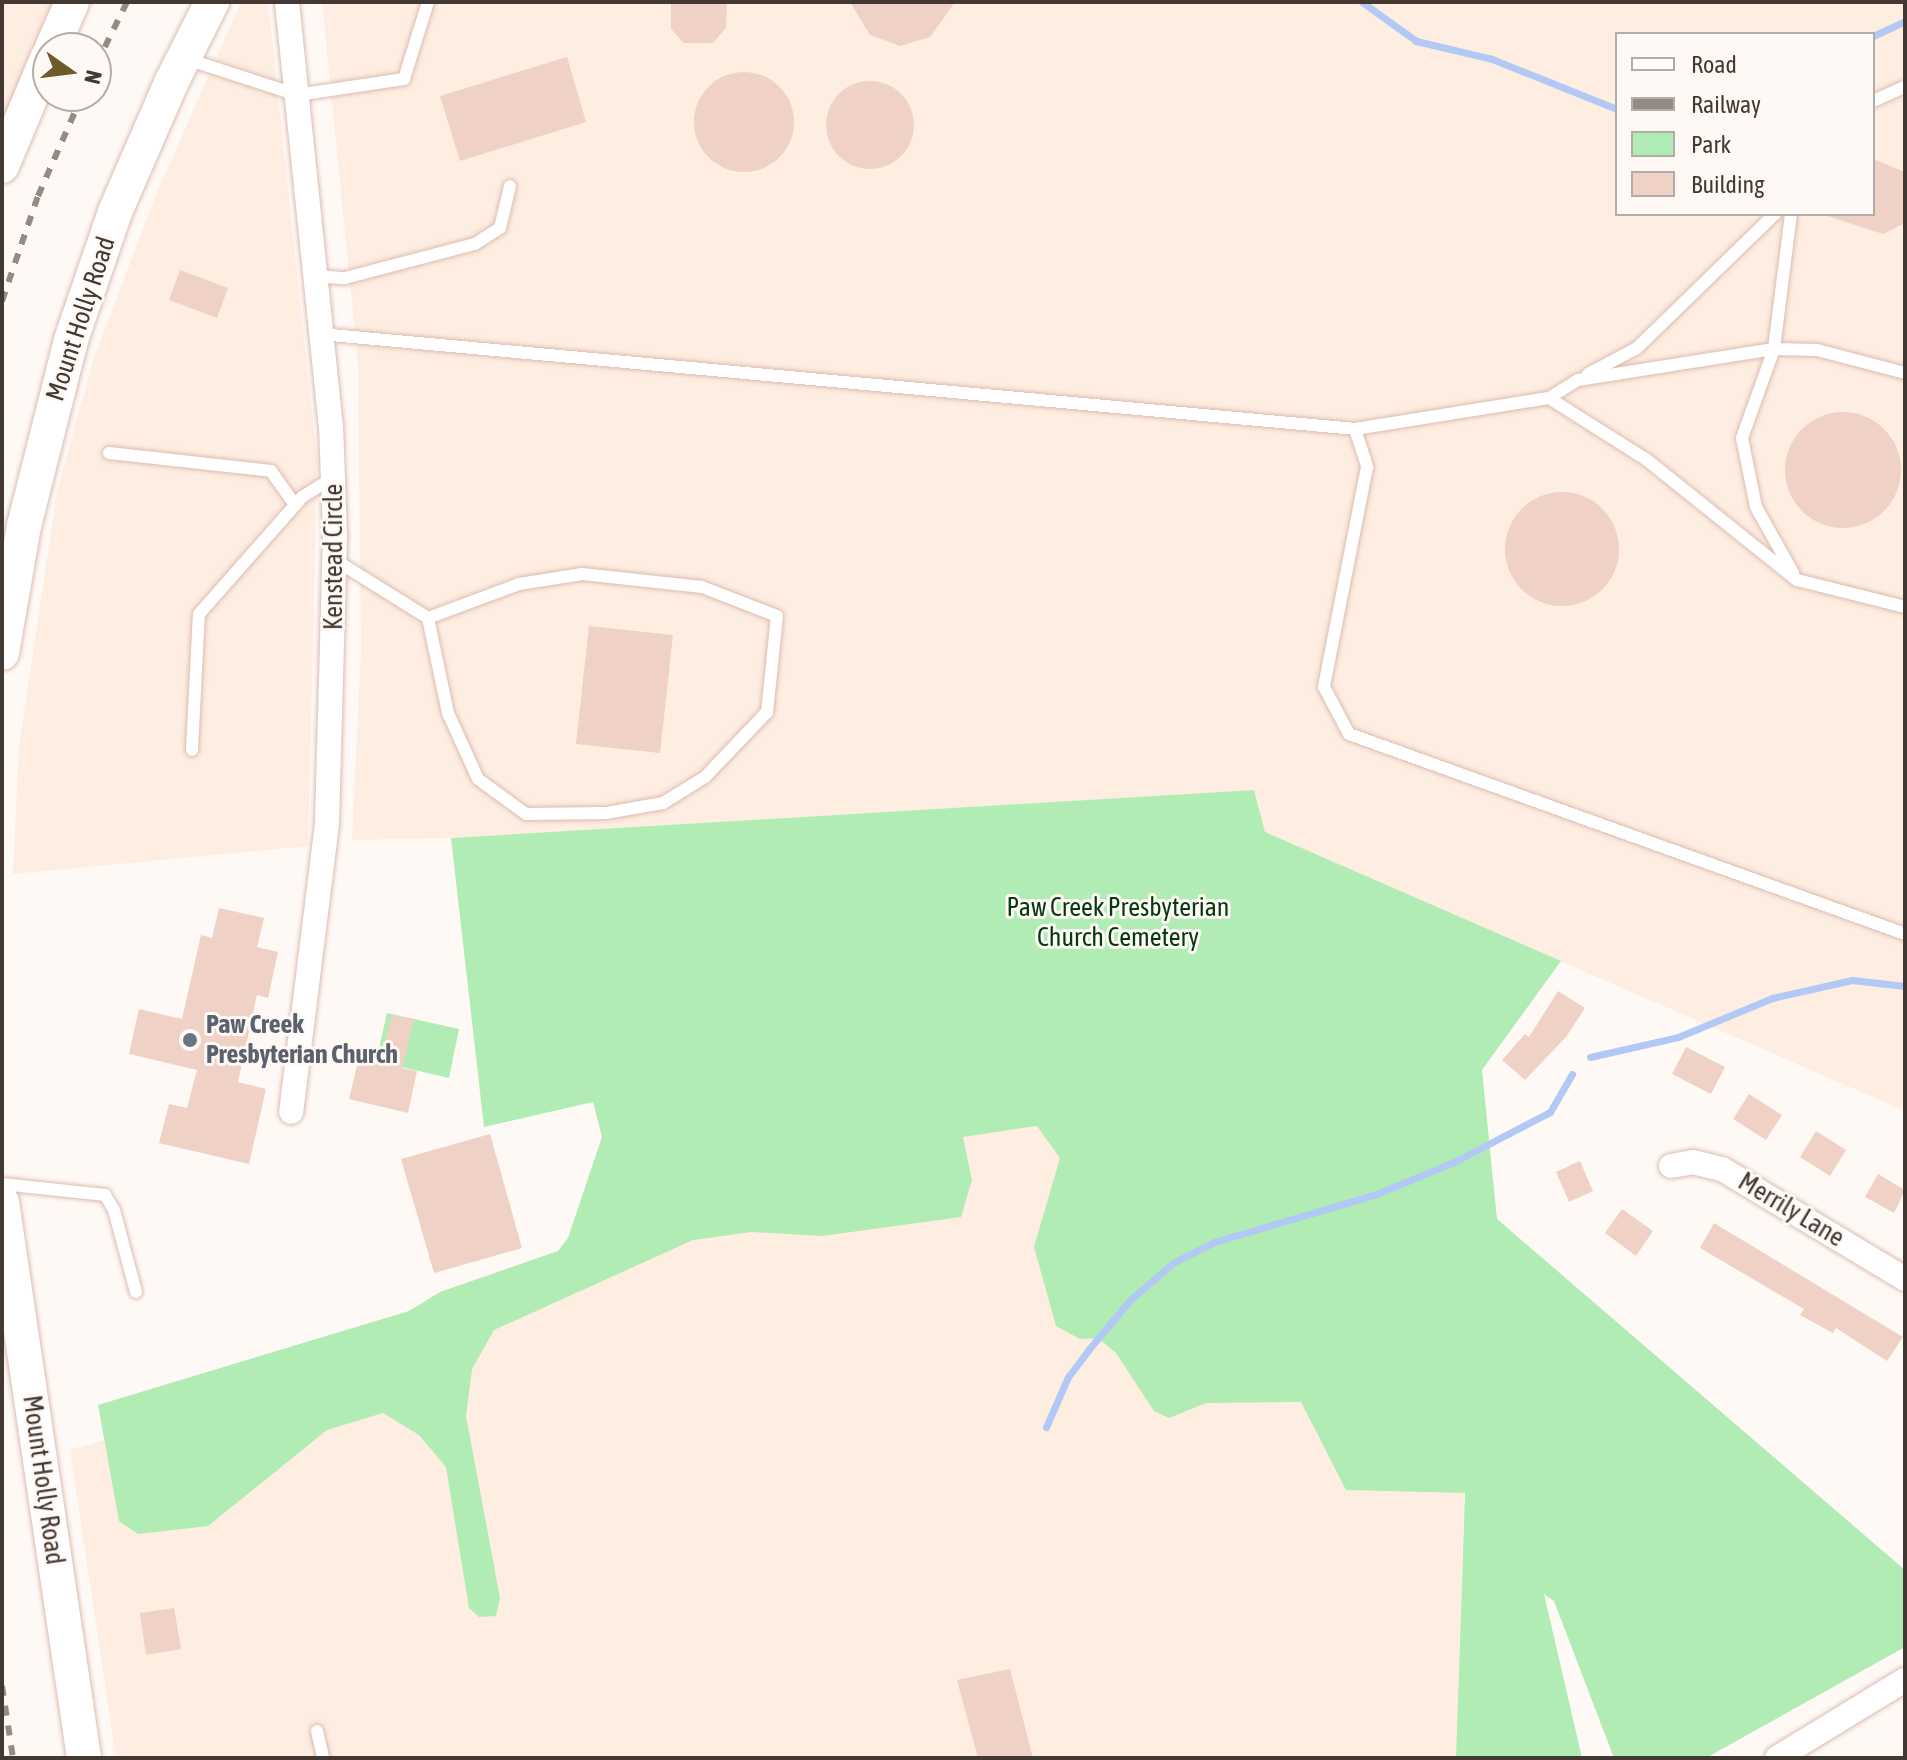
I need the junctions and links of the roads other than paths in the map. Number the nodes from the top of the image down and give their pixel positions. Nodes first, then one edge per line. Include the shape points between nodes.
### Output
1 (72, 2) edge
2 (212, 2) edge
3 (287, 2) edge
4 (428, 2) edge
5 (59, 32) edge
6 (183, 58) junction
7 (1905, 87) edge
8 (32, 94) edge
9 (297, 95) junction
10 (1875, 100) edge
11 (2, 166) edge
12 (510, 186) dead end
13 (1773, 216) edge
14 (1791, 216) edge
15 (314, 276) junction
16 (320, 334) junction
17 (1774, 349) junction
18 (1905, 373) edge
19 (1578, 380) junction
20 (1549, 398) junction
21 (1355, 429) junction
22 (109, 453) dead end
23 (334, 478) junction
24 (295, 505) junction
25 (335, 560) junction
26 (1797, 580) junction
27 (1905, 607) edge
28 (428, 618) junction
29 (2, 653) edge
30 (192, 750) dead end
31 (1905, 934) edge
32 (291, 1112) dead end
33 (1671, 1166) dead end
34 (2, 1184) edge
35 (2, 1202) edge
36 (1905, 1279) edge
37 (136, 1292) dead end
38 (1905, 1680) edge
39 (317, 1731) dead end
40 (84, 1758) edge
41 (323, 1758) edge
42 (1777, 1758) edge

1 - 5 street
2 - 6 street, Mount Holly Road
3 - 9 street, Kenstead Circle
4 - 9 lane via 404,79
6 - 9 lane
6 - 29 street, Mount Holly Road via 115,212 71,340 27,511
7 - 10 lane
8 - 11 street
9 - 15 street, Kenstead Circle
12 - 15 lane via 500,228 475,244 345,278
13 - 19 lane via 1637,348
14 - 17 lane
15 - 16 street, Kenstead Circle
16 - 21 lane
16 - 23 street, Kenstead Circle
17 - 18 lane via 1817,350
17 - 19 lane
17 - 26 lane via 1742,438 1756,507
19 - 20 lane
20 - 21 lane
20 - 26 lane via 1647,460
21 - 31 lane via 1367,467 1324,687 1349,734
22 - 24 lane via 271,471
23 - 24 lane
23 - 25 street, Kenstead Circle
24 - 30 lane via 199,614
25 - 28 lane
25 - 32 street, Kenstead Circle via 327,824
26 - 27 lane
28 - 28 lane via 519,584 582,574 702,587 777,616 767,712 705,777 663,803 606,813 526,814 478,779 448,713
33 - 36 street, Merrily Lane via 1693,1162 1722,1169
34 - 37 lane via 105,1195 114,1210
35 - 40 street, Mount Holly Road
38 - 42 street
39 - 41 lane

